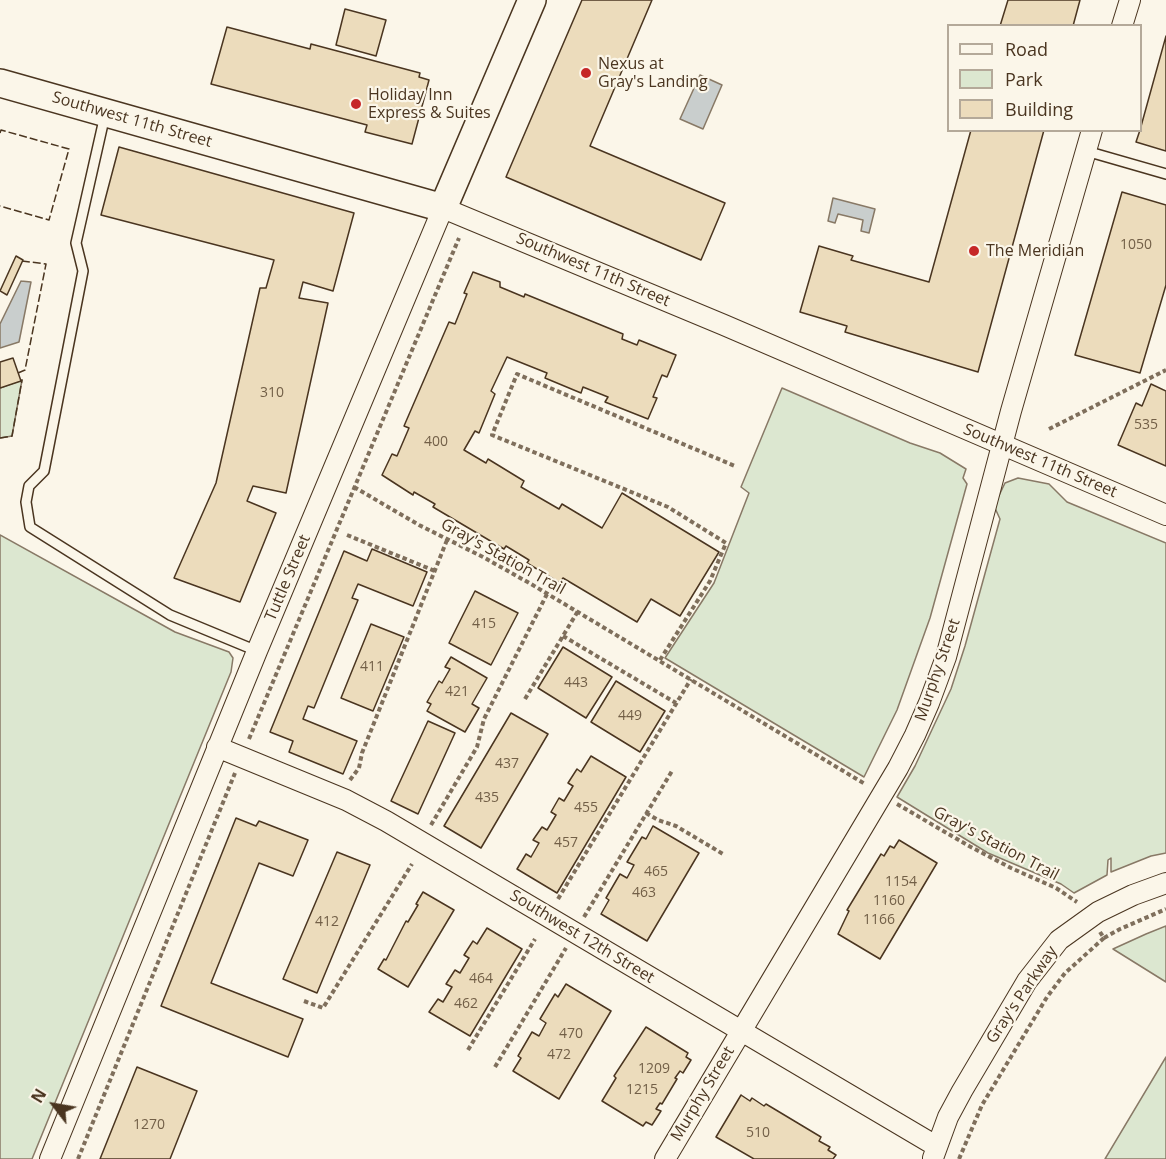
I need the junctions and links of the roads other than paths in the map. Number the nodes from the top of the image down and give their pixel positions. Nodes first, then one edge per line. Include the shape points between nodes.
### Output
1 (532, 0) edge
2 (1130, 0) edge
3 (1123, 24) edge
4 (0, 83) edge
5 (105, 112) junction
6 (1091, 132) edge
7 (1086, 151) junction
8 (1166, 174) edge
9 (443, 208) junction
10 (1002, 445) junction
11 (1166, 515) edge
12 (257, 651) junction
13 (217, 747) junction
14 (1166, 883) edge
15 (741, 1031) junction
16 (934, 1153) edge
17 (50, 1159) edge
18 (665, 1159) edge

1 - 9 street, Tuttle Street
2 - 3 street
4 - 5 street, Southwest 11th Street
5 - 9 street, Southwest 11th Street
5 - 12 lane via 76,243 83,271 44,471 29,486 26,502 30,527 170,615
6 - 7 street, Murphy Street
7 - 8 lane
7 - 10 street, Murphy Street
9 - 10 street, Southwest 11th Street
9 - 12 street, Tuttle Street
10 - 11 street, Southwest 11th Street
10 - 15 street, Murphy Street via 946,657 915,735
12 - 13 street, Tuttle Street
13 - 15 street, Southwest 12th Street via 386,821
13 - 17 street, Tuttle Street
14 - 16 street, Gray's Parkway via 1098,912 1059,940 1012,1005 962,1091
15 - 16 street, Southwest 12th Street
15 - 18 street, Murphy Street

